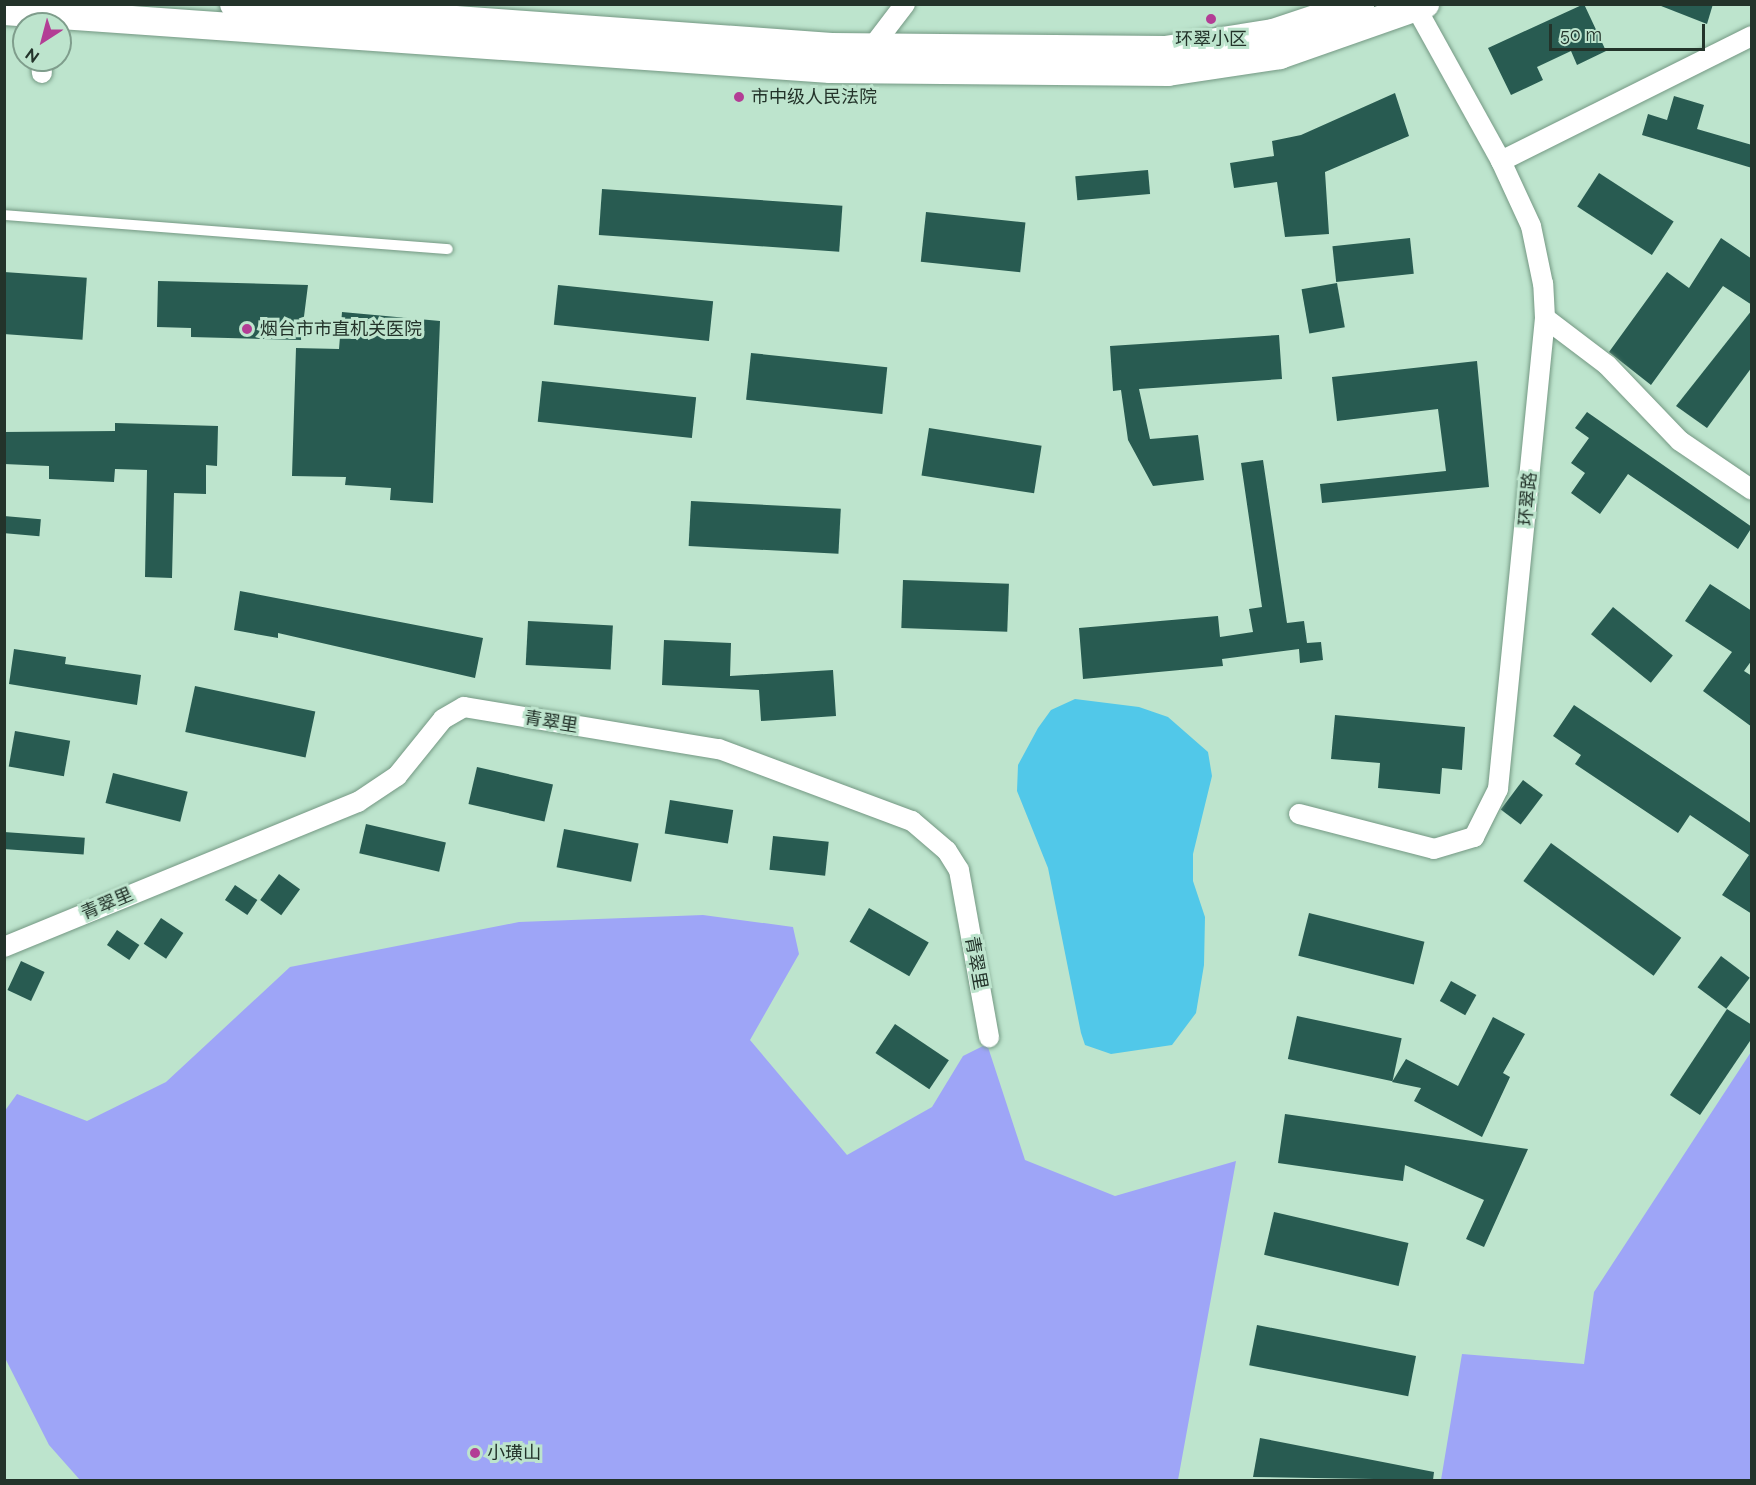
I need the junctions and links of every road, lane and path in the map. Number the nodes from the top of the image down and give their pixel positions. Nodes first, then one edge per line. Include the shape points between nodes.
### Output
1 (234, 4) edge
2 (904, 4) edge
3 (1360, 4) edge
4 (1418, 6) edge
5 (72, 16) edge
6 (1752, 36) edge
7 (866, 58) junction
8 (1501, 161) junction
9 (4, 215) edge
10 (448, 249) dead end
11 (1545, 318) junction
12 (1752, 490) edge
13 (1299, 814) dead end
14 (4, 947) edge
15 (989, 1037) dead end

1 - 7 main road
2 - 7 street
3 - 7 main road via 1263,35 1165,50
4 - 7 main road via 1280,55 1168,72
4 - 8 street, 环翠路
5 - 7 main road
6 - 8 street
8 - 11 street, 环翠路 via 1531,226
9 - 10 lane
11 - 12 street via 1607,365 1680,441
11 - 13 street, 环翠路 via 1498,789 1474,837 1434,849
14 - 15 street, 青翠里 via 358,802 397,776 444,719 464,707 719,750 912,821 947,851 959,870

